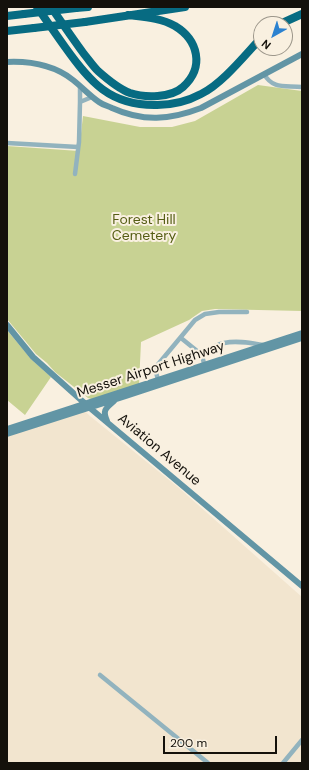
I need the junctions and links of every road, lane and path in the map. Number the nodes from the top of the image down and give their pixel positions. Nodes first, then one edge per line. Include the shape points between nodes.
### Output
1 (51, 7) edge
2 (88, 7) edge
3 (185, 7) edge
4 (37, 8) edge
5 (128, 15) junction
6 (7, 16) edge
7 (7, 30) edge
8 (253, 46) edge
9 (302, 54) edge
10 (7, 62) edge
11 (264, 74) junction
12 (80, 86) junction
13 (302, 87) edge
14 (92, 97) junction
15 (80, 102) junction
16 (7, 143) edge
17 (78, 147) junction
18 (75, 174) dead end
19 (247, 312) dead end
20 (7, 325) edge
21 (302, 333) edge
22 (181, 338) junction
23 (302, 338) edge
24 (265, 345) junction
25 (202, 355) junction
26 (205, 367) junction
27 (158, 380) junction
28 (75, 394) junction
29 (115, 400) junction
30 (88, 406) junction
31 (76, 407) junction
32 (112, 427) junction
33 (7, 430) edge
34 (7, 434) edge
35 (302, 586) edge
36 (100, 675) dead end
37 (302, 740) edge
38 (208, 763) edge
39 (283, 763) edge

1 - 5 highway via 96,69 122,88 151,96 167,94 184,86 196,63 192,42 167,22
2 - 6 highway, bridge
3 - 5 highway
4 - 8 highway via 94,84 113,96 138,104 165,105 202,94 220,80
5 - 7 highway, bridge
9 - 11 street
10 - 12 street via 42,65 59,71
11 - 13 street via 272,84
11 - 14 street via 201,108 166,118 127,114
12 - 14 street
12 - 15 street
14 - 15 street
15 - 17 street
16 - 17 street
17 - 18 street
19 - 22 street via 205,314 195,320
20 - 28 street, Aviation Avenue via 33,357
21 - 24 street, Messer Airport Highway
22 - 25 street
22 - 27 street via 155,368
23 - 26 street, Messer Airport Highway
24 - 25 street via 246,342 225,343
24 - 26 street, Messer Airport Highway
25 - 26 street
26 - 27 street, Messer Airport Highway
26 - 29 street, Messer Airport Highway
27 - 30 street, Messer Airport Highway
28 - 30 street, Aviation Avenue
28 - 31 street
29 - 30 street, Messer Airport Highway
29 - 32 street via 104,414
30 - 31 street, Messer Airport Highway
30 - 32 street, Aviation Avenue
30 - 34 street, Messer Airport Highway
31 - 33 street, Messer Airport Highway
32 - 35 street, Aviation Avenue
36 - 38 street
37 - 39 street

